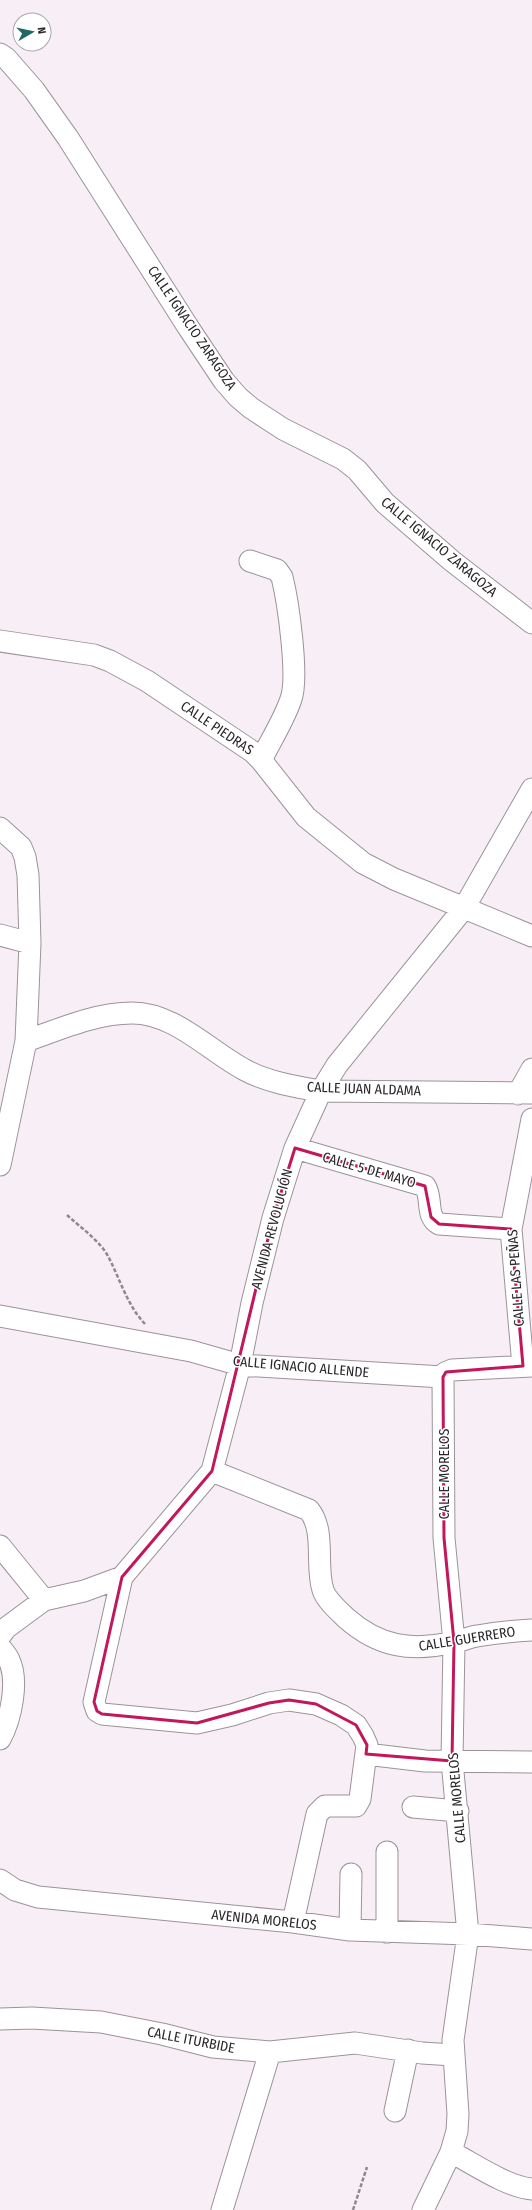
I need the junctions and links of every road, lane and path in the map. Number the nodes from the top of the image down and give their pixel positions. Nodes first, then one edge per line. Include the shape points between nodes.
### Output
1 (0, 54) edge
2 (250, 562) dead end
3 (532, 623) edge
4 (0, 641) edge
5 (261, 760) junction
6 (532, 789) edge
7 (0, 828) edge
8 (464, 908) junction
9 (0, 935) edge
10 (532, 936) edge
11 (30, 942) junction
12 (26, 1041) junction
13 (532, 1069) edge
14 (321, 1091) junction
15 (525, 1094) edge
16 (532, 1119) edge
17 (295, 1148) junction
18 (0, 1165) edge
19 (67, 1215) dead end
20 (511, 1229) junction
21 (0, 1316) edge
22 (147, 1326) dead end
23 (240, 1365) junction
24 (528, 1366) edge
25 (443, 1377) junction
26 (212, 1471) junction
27 (0, 1546) edge
28 (122, 1577) junction
29 (44, 1600) junction
30 (532, 1630) edge
31 (0, 1636) edge
32 (454, 1642) junction
33 (0, 1647) edge
34 (0, 1739) edge
35 (366, 1754) junction
36 (452, 1762) junction
37 (532, 1762) edge
38 (413, 1807) dead end
39 (458, 1811) junction
40 (387, 1852) dead end
41 (351, 1874) dead end
42 (0, 1880) edge
43 (293, 1922) junction
44 (350, 1930) junction
45 (387, 1932) junction
46 (468, 1934) junction
47 (532, 1939) edge
48 (0, 2019) edge
49 (408, 2050) junction
50 (270, 2052) junction
51 (454, 2055) junction
52 (395, 2111) dead end
53 (451, 2152) junction
54 (367, 2167) dead end
55 (532, 2189) edge
56 (222, 2210) edge
57 (353, 2210) edge
58 (423, 2210) edge

1 - 3 street, CALLE IGNACIO ZARAGOZA via 39,96 188,327 224,381 238,397 250,408 283,429 343,459 357,470 385,503 452,561
2 - 5 street via 276,570 282,577 294,681 291,698
4 - 5 street, CALLE PIEDRAS via 94,655 110,660 147,680
5 - 8 street, CALLE PIEDRAS via 306,817 363,863
6 - 8 street, AVENIDA REVOLUCIÓN
7 - 11 street via 21,847 26,857
8 - 10 street, CALLE PIEDRAS
8 - 14 street, AVENIDA REVOLUCIÓN via 337,1065
9 - 11 street
11 - 12 street
12 - 14 street, CALLE JUAN ALDAMA via 82,1022 116,1014 151,1015 164,1019 244,1070
12 - 18 street
13 - 15 street
14 - 15 street, CALLE JUAN ALDAMA
14 - 17 street, AVENIDA REVOLUCIÓN
16 - 20 street, CALLE LAS PEÑAS
17 - 20 street, CALLE 5 DE MAYO via 425,1186 431,1217 439,1224
17 - 23 street, AVENIDA REVOLUCIÓN via 273,1218 252,1302
19 - 22 path via 100,1244 131,1304
20 - 24 street, CALLE LAS PEÑAS
21 - 23 street, CALLE IGNACIO ALLENDE via 191,1351
23 - 25 street, CALLE IGNACIO ALLENDE
23 - 26 street, AVENIDA REVOLUCIÓN
24 - 25 street, CALLE IGNACIO ALLENDE via 452,1370
25 - 32 street, CALLE MORELOS via 444,1538
26 - 28 street, AVENIDA REVOLUCIÓN
26 - 32 street, CALLE GUERRERO via 309,1510 316,1525 320,1582 324,1593 342,1614 367,1635 401,1647 422,1648
27 - 29 street
28 - 29 street via 84,1591
28 - 35 street, AVENIDA REVOLUCIÓN via 94,1702 97,1711 102,1714 198,1723 270,1703 289,1700 316,1704 342,1715 356,1725 367,1745
29 - 31 street via 6,1628
30 - 32 street, CALLE GUERRERO via 476,1636
32 - 36 street, CALLE MORELOS
33 - 34 street via 9,1660 13,1677 5,1729
35 - 36 street
35 - 43 street via 360,1800 356,1806 325,1806 317,1814
36 - 37 street
36 - 39 street, CALLE MORELOS
38 - 39 street
39 - 46 street, CALLE MORELOS
40 - 45 street
41 - 44 street
42 - 43 street, AVENIDA MORELOS via 15,1890 38,1897
43 - 44 street, AVENIDA MORELOS
44 - 45 street, AVENIDA MORELOS
45 - 46 street, AVENIDA MORELOS
46 - 47 street, AVENIDA MORELOS
46 - 51 street, CALLE MORELOS
48 - 50 street, CALLE ITURBIDE via 101,2022 213,2047
49 - 50 street, CALLE ITURBIDE via 355,2043
49 - 51 street, CALLE ITURBIDE
49 - 52 street
50 - 56 street
51 - 53 street, CALLE MORELOS via 458,2114
53 - 55 street via 508,2182
53 - 58 street, CALLE MORELOS
54 - 57 path

